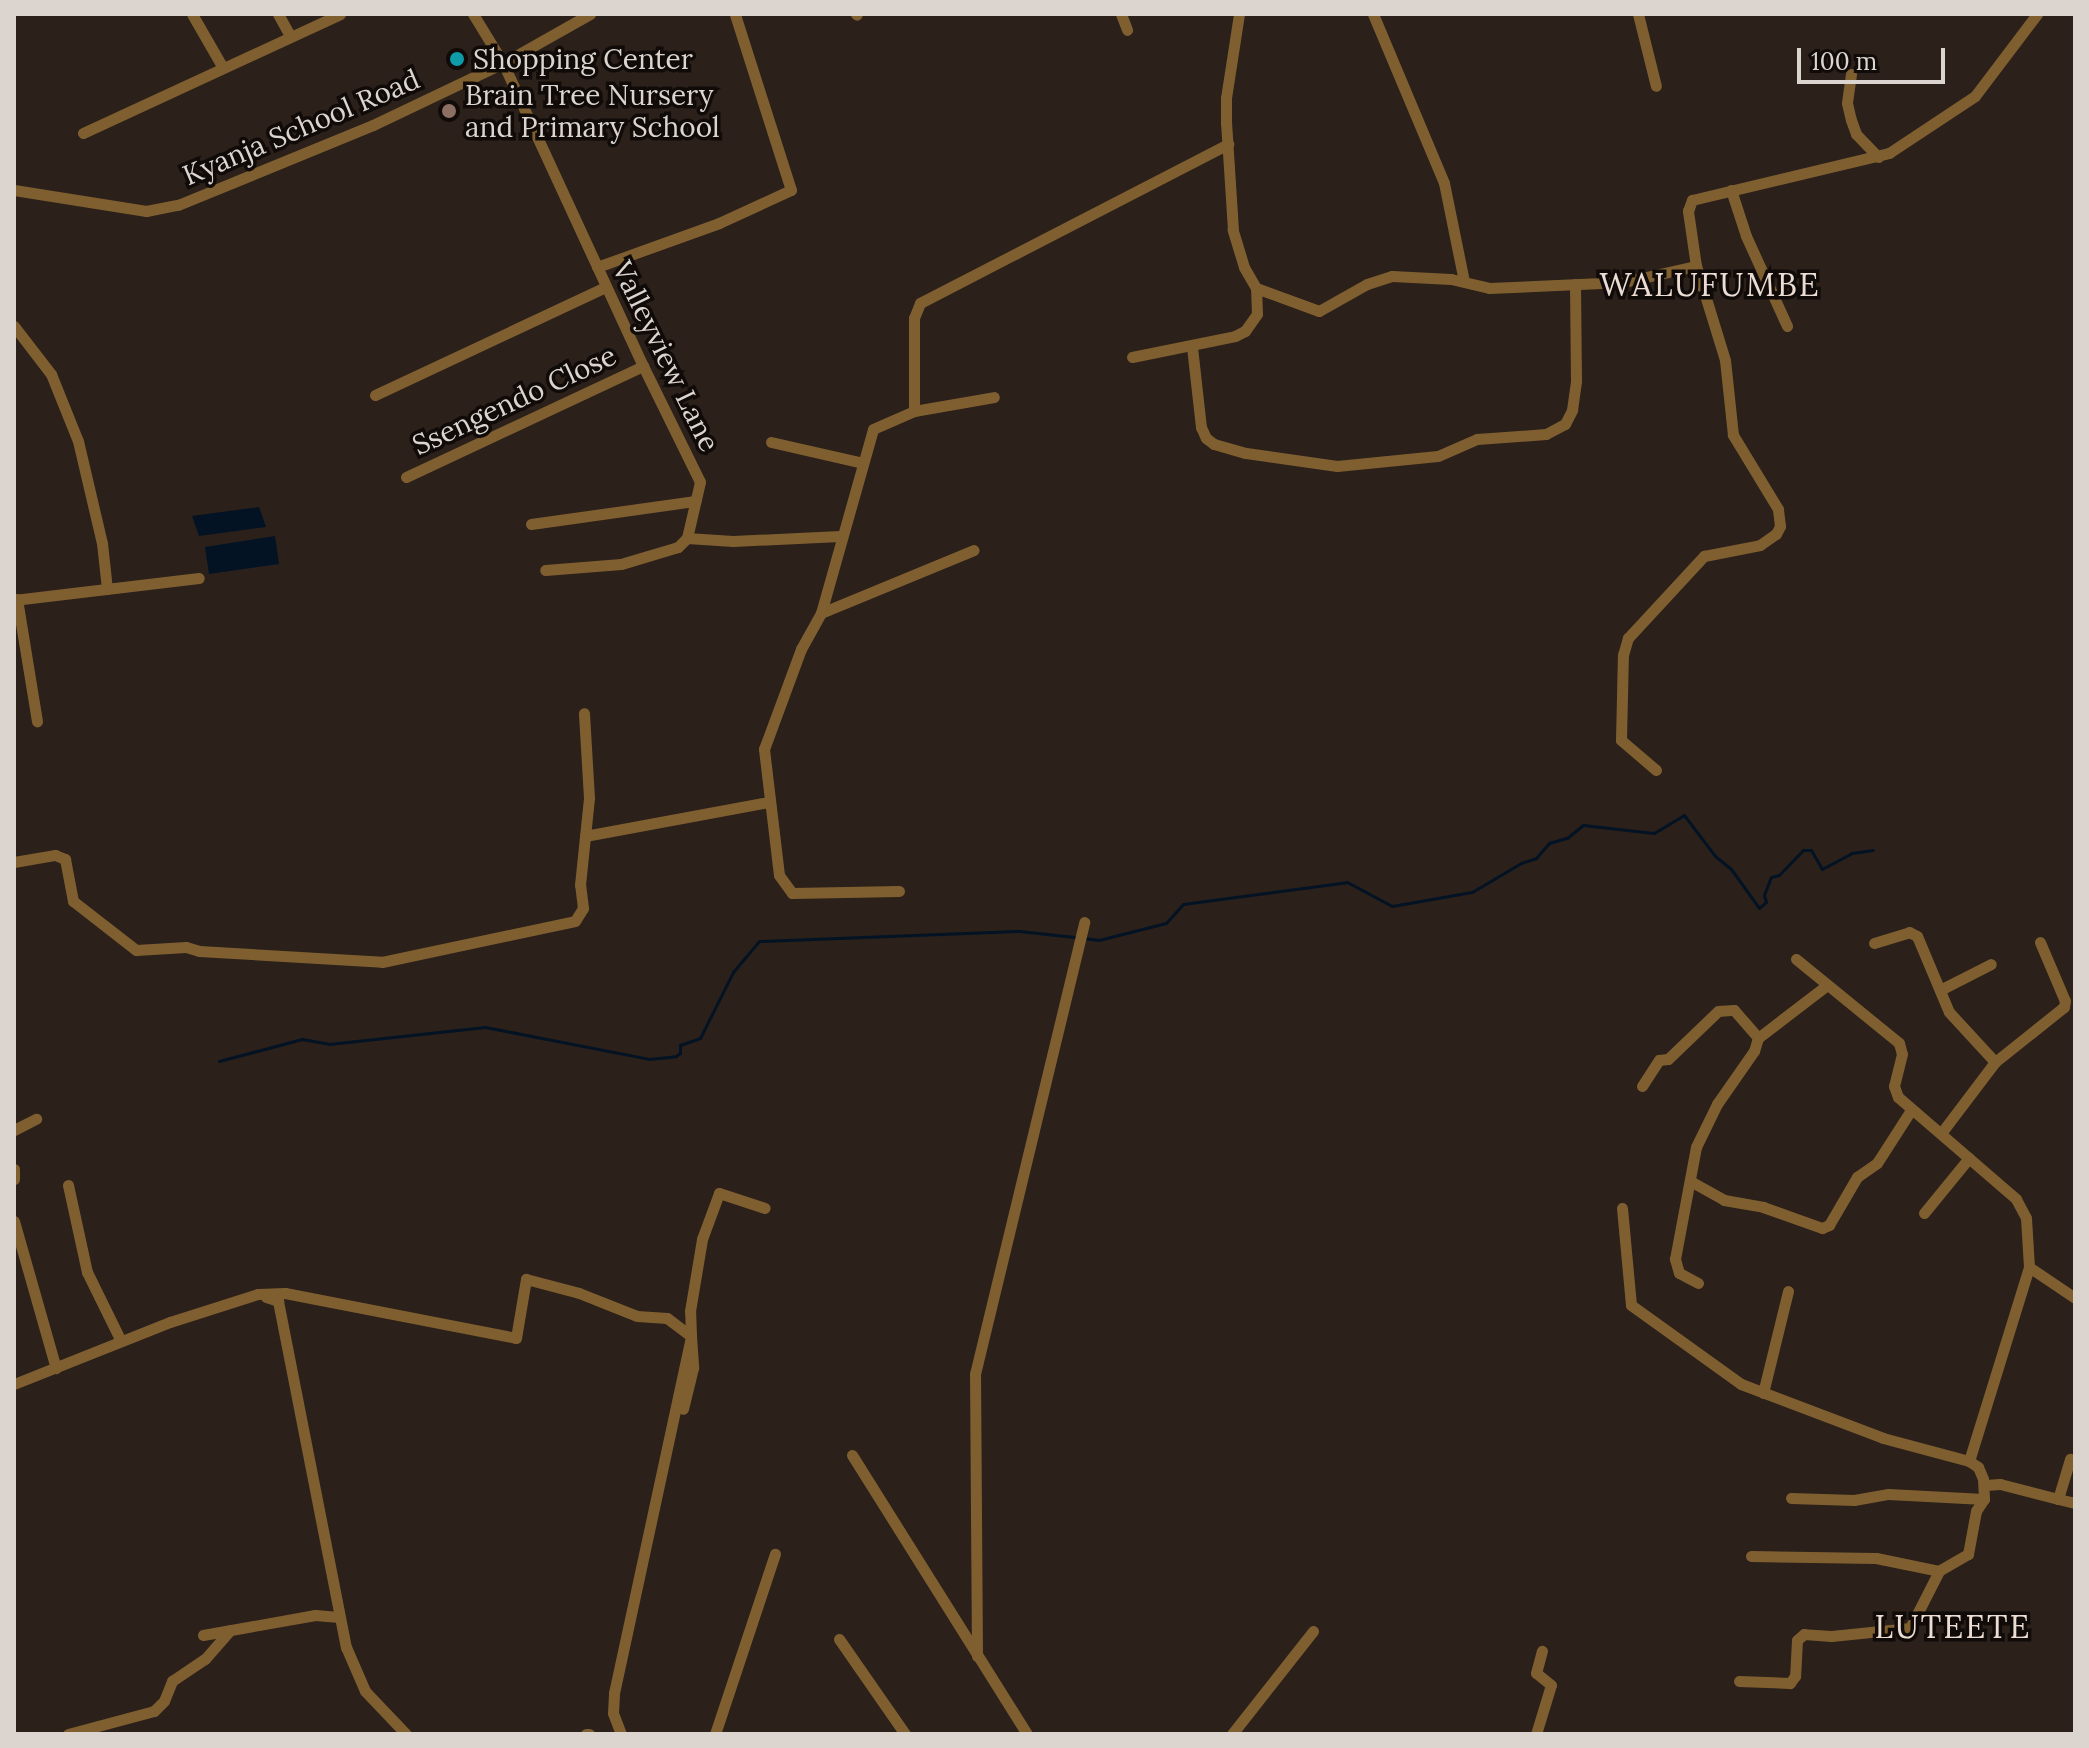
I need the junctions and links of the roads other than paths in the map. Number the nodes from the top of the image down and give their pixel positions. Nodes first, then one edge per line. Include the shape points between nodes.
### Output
1 (192, 14) edge
2 (278, 14) edge
3 (340, 14) edge
4 (473, 14) edge
5 (590, 14) edge
6 (735, 14) edge
7 (1121, 14) edge
8 (1239, 14) edge
9 (1373, 14) edge
10 (1638, 14) edge
11 (2037, 14) edge
12 (1127, 30) dead end
13 (291, 37) junction
14 (503, 63) junction
15 (223, 68) junction
16 (1851, 74) dead end
17 (1656, 86) dead end
18 (83, 133) dead end
19 (1228, 144) junction
20 (1878, 157) junction
21 (14, 190) edge
22 (1731, 190) junction
23 (1696, 266) junction
24 (597, 267) junction
25 (1464, 281) junction
26 (1575, 284) junction
27 (606, 287) junction
28 (1256, 288) junction
29 (14, 326) edge
30 (1787, 326) dead end
31 (1192, 347) junction
32 (1132, 357) dead end
33 (643, 366) junction
34 (375, 395) dead end
35 (994, 397) dead end
36 (914, 411) junction
37 (771, 442) dead end
38 (863, 463) junction
39 (406, 477) dead end
40 (695, 501) junction
41 (531, 524) dead end
42 (840, 536) junction
43 (687, 538) junction
44 (974, 550) dead end
45 (545, 570) dead end
46 (199, 578) dead end
47 (107, 589) junction
48 (16, 599) edge
49 (821, 613) junction
50 (584, 713) dead end
51 (37, 721) dead end
52 (1656, 770) dead end
53 (769, 802) junction
54 (585, 836) junction
55 (14, 862) edge
56 (899, 891) dead end
57 (1084, 922) dead end
58 (2040, 942) dead end
59 (1874, 943) dead end
60 (1796, 959) dead end
61 (1991, 964) dead end
62 (1827, 985) junction
63 (1940, 990) junction
64 (1758, 1038) junction
65 (1995, 1062) junction
66 (1642, 1086) dead end
67 (1911, 1110) junction
68 (36, 1119) dead end
69 (14, 1130) edge
70 (1942, 1132) junction
71 (1969, 1158) junction
72 (14, 1169) edge
73 (14, 1179) edge
74 (1692, 1182) junction
75 (68, 1185) dead end
76 (765, 1208) dead end
77 (1622, 1208) dead end
78 (1924, 1213) dead end
79 (14, 1221) edge
80 (2029, 1267) junction
81 (1698, 1283) dead end
82 (1788, 1291) dead end
83 (281, 1297) junction
84 (2075, 1298) edge
85 (691, 1336) junction
86 (121, 1341) junction
87 (56, 1368) junction
88 (14, 1384) edge
89 (1763, 1393) junction
90 (683, 1409) dead end
91 (852, 1455) dead end
92 (2070, 1459) dead end
93 (1969, 1461) junction
94 (1985, 1485) junction
95 (1791, 1498) dead end
96 (1984, 1499) junction
97 (2058, 1499) junction
98 (2075, 1503) edge
99 (775, 1554) dead end
100 (1751, 1556) dead end
101 (1939, 1571) junction
102 (339, 1617) junction
103 (230, 1630) junction
104 (1313, 1631) dead end
105 (203, 1635) dead end
106 (839, 1639) dead end
107 (1542, 1651) dead end
108 (977, 1656) junction
109 (1739, 1681) dead end
110 (68, 1734) edge
111 (406, 1734) edge
112 (621, 1734) edge
113 (715, 1734) edge
114 (905, 1734) edge
115 (1027, 1734) edge
116 (1232, 1734) edge
117 (1536, 1734) edge

1 - 15 street
2 - 13 street
3 - 13 street
4 - 14 street, Valleyview Lane
5 - 14 street, Kyanja School Road
6 - 24 street via 791,190 719,223
7 - 12 street
8 - 19 street via 1226,98
9 - 25 street via 1441,174
10 - 17 street
11 - 20 street via 1966,104
13 - 15 street
14 - 21 street, Kyanja School Road via 279,166 161,210
14 - 24 street, Valleyview Lane
15 - 18 street
16 - 20 street via 1851,120 1856,134
19 - 28 street via 1236,242
19 - 36 street via 920,303 914,318
20 - 22 street
22 - 23 street via 1696,197 1689,204
22 - 30 street
23 - 26 street via 1639,280
23 - 52 street via 1725,360 1733,435 1778,509 1780,526 1760,545 1704,556 1628,638 1621,740
24 - 27 street, Valleyview Lane
25 - 26 street via 1489,288
25 - 28 street via 1392,276 1319,311
26 - 31 street via 1576,381 1565,424 1546,434 1477,439 1438,456 1337,466 1214,444 1201,427
27 - 33 street, Valleyview Lane
27 - 34 street
28 - 31 street via 1257,314 1245,331
29 - 47 street via 51,374 78,441
31 - 32 street
33 - 39 street, Ssengendo Close
33 - 40 street, Valleyview Lane via 700,482
35 - 36 street
36 - 38 street via 878,423
37 - 38 street
38 - 42 street
40 - 41 street
40 - 43 street, Valleyview Lane
42 - 43 street
42 - 49 street
43 - 45 street via 672,550 629,562
44 - 49 street
46 - 47 street
47 - 48 street
48 - 51 street
49 - 53 street via 801,649 764,749
50 - 54 street via 589,798
53 - 54 street
53 - 56 street via 779,875 792,893
54 - 55 street via 583,908 575,921 382,962 186,947 136,950 73,901 65,859 55,855
57 - 108 street via 975,1374
58 - 65 street via 2066,1004
59 - 63 street via 1913,933
60 - 62 street
61 - 63 street
62 - 64 street
62 - 67 street via 1899,1043 1895,1094
63 - 65 street via 1949,1012
64 - 66 street via 1734,1010 1718,1011 1668,1059 1659,1060
64 - 74 street via 1696,1147
65 - 70 street
67 - 70 street
67 - 74 street via 1877,1163 1857,1177 1826,1227 1724,1200
68 - 69 street
70 - 71 street
71 - 78 street
71 - 80 street via 2024,1212
72 - 73 street
74 - 81 street via 1675,1259 1679,1273
75 - 86 street via 87,1272
76 - 85 street via 719,1193 695,1272
77 - 89 street via 1631,1305 1736,1382
79 - 87 street
80 - 84 street
80 - 93 street
82 - 89 street
83 - 85 street via 516,1338 526,1279 637,1316 667,1318
83 - 86 street via 258,1294
83 - 102 street
85 - 90 street via 693,1368
85 - 112 street via 614,1693 613,1713
86 - 87 street
87 - 88 street
89 - 93 street via 1883,1438
91 - 108 street
92 - 97 street
93 - 94 street via 1978,1467
94 - 96 street
94 - 97 street
95 - 96 street via 1854,1500 1891,1494
96 - 101 street via 1976,1511 1968,1554
97 - 98 street
99 - 113 street
100 - 101 street via 1876,1558
101 - 109 street via 1910,1628 1804,1634 1797,1640 1790,1683
102 - 103 street via 315,1615
102 - 111 street via 365,1691
103 - 105 street
103 - 110 street via 205,1659 172,1681 154,1711
104 - 116 street
106 - 114 street
107 - 117 street via 1536,1673 1551,1689
108 - 115 street

